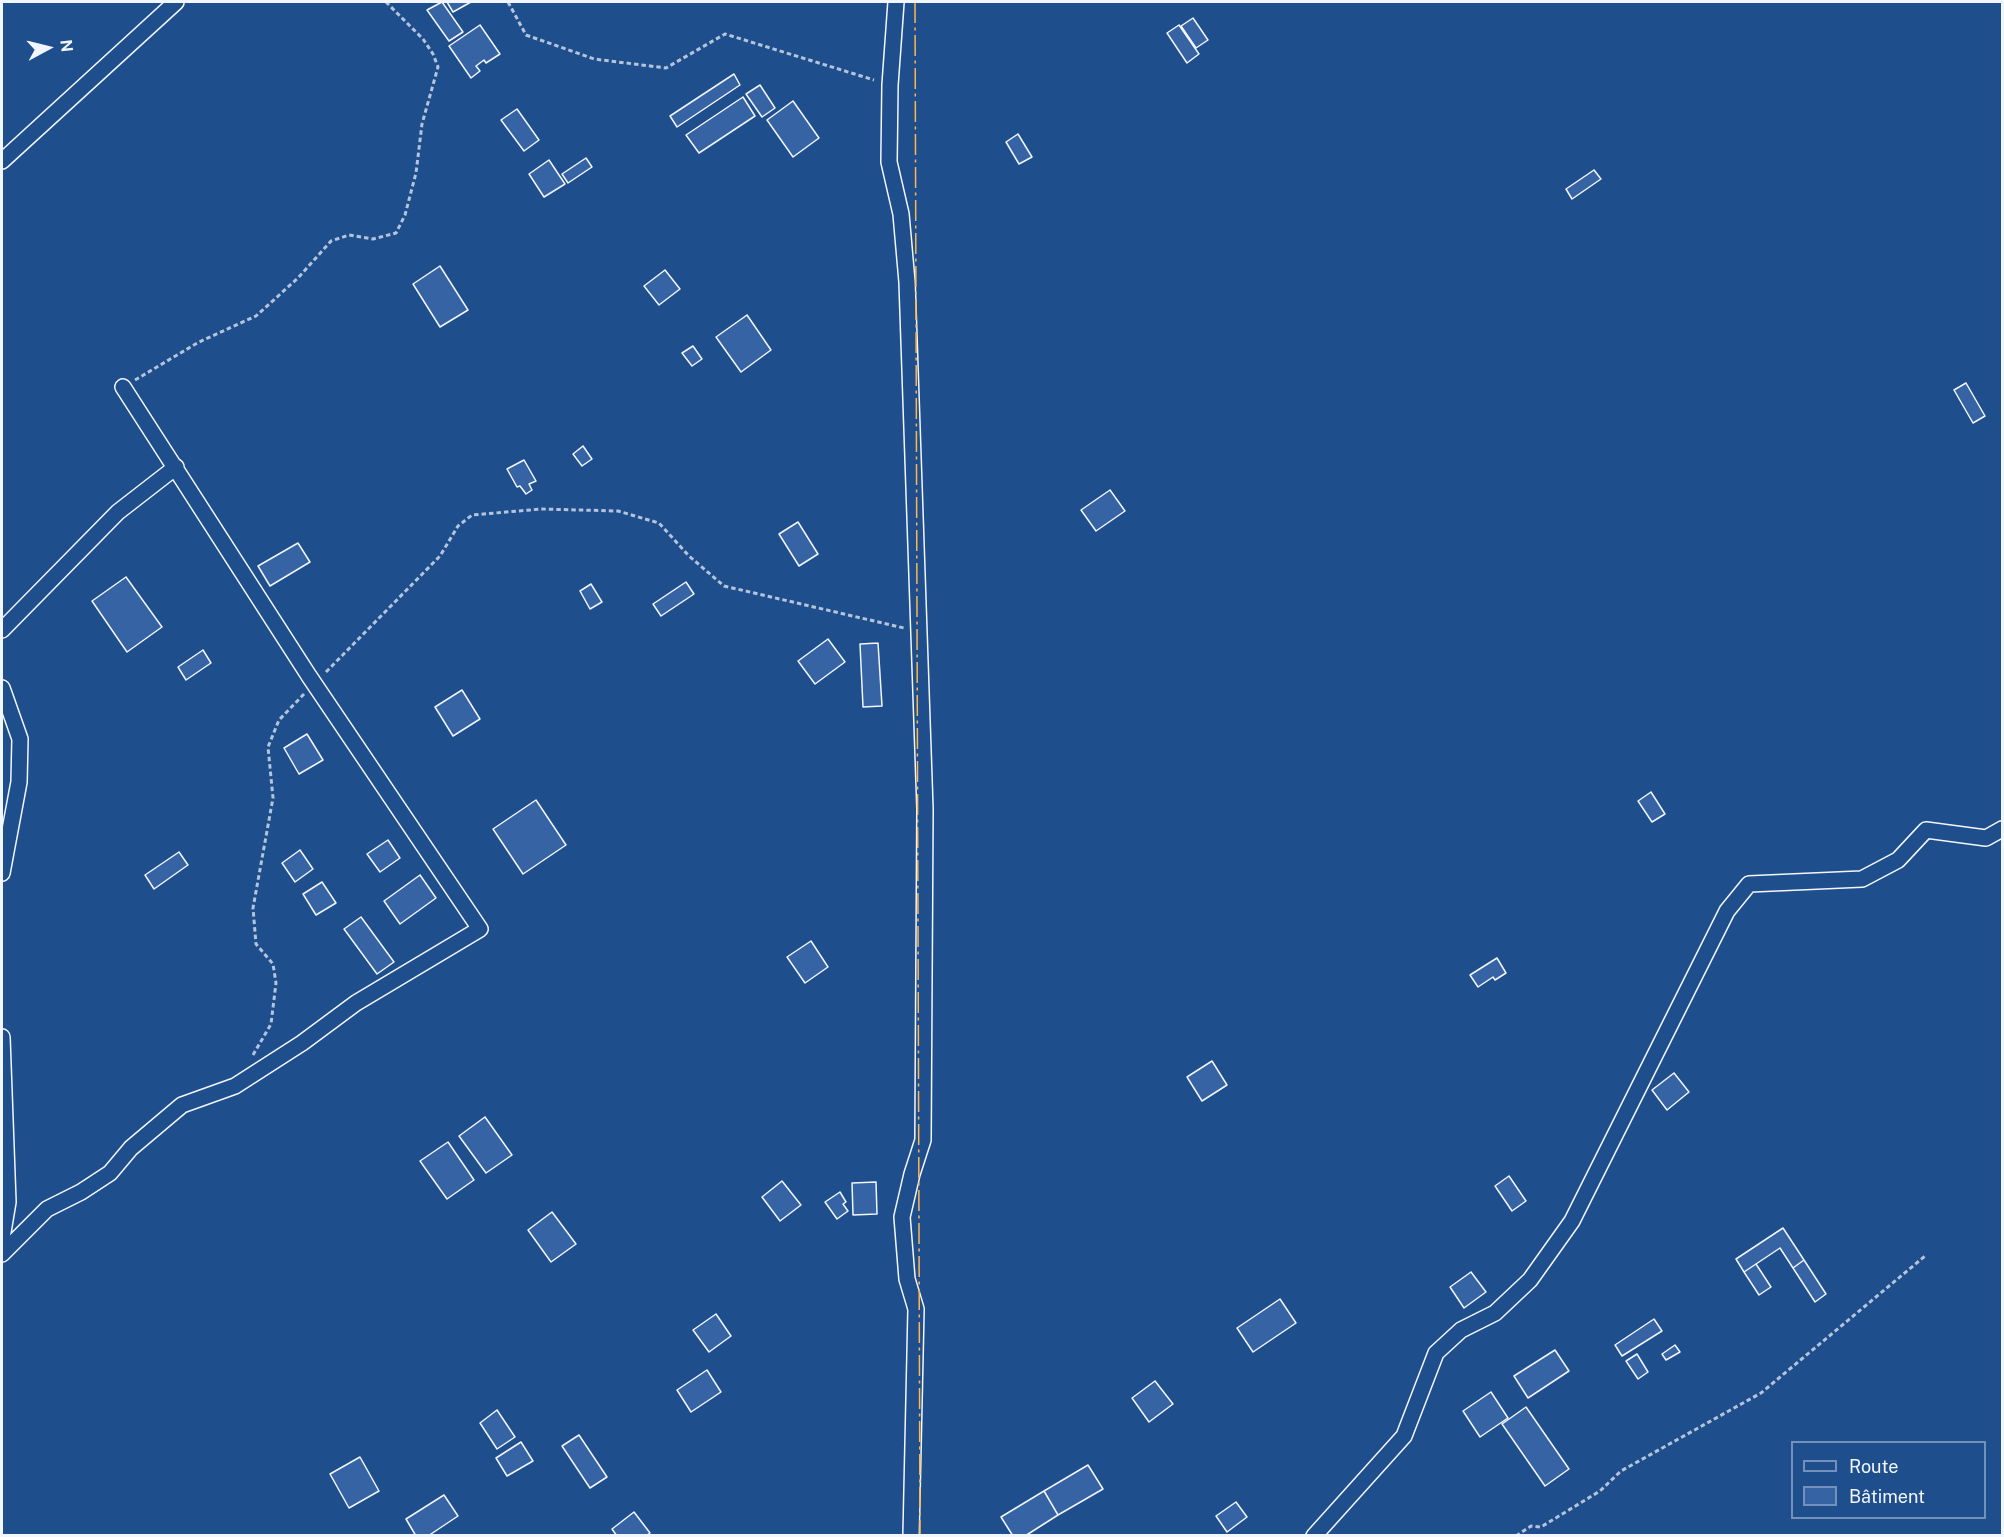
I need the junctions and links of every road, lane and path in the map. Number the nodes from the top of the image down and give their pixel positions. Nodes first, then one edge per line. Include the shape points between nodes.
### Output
1 (176, 2) edge
2 (386, 2) edge
3 (508, 2) edge
4 (896, 2) edge
5 (890, 85) junction
6 (2, 160) edge
7 (123, 387) joint
8 (176, 466) junction
9 (2, 630) edge
10 (921, 632) junction
11 (315, 683) junction
12 (2, 688) edge
13 (2002, 829) edge
14 (2, 873) edge
15 (2, 1037) edge
16 (250, 1059) dead end
17 (2, 1238) edge
18 (2, 1254) edge
19 (1925, 1256) dead end
20 (911, 1536) edge
21 (1314, 1536) edge
22 (1516, 1536) edge

1 - 6 street
2 - 7 path via 423,39 438,67 422,124 416,173 396,233 373,239 349,235 331,242 256,316 199,342
3 - 5 path via 526,35 594,59 666,68 725,34
4 - 5 street
5 - 10 street via 889,162 901,214 907,282
7 - 8 street
8 - 9 street via 118,512
8 - 11 street
10 - 11 path via 724,586 658,523 618,512 540,509 472,515 458,526 440,556
10 - 20 street via 925,809 923,1140 902,1217 907,1279 916,1309
11 - 16 path via 279,720 268,747 273,798 253,908 256,944 273,964 276,983 271,1024
11 - 18 street via 480,929 356,1003 235,1086 182,1105 131,1148 110,1173 47,1209
12 - 14 street via 20,739 20,782
13 - 21 street via 1986,838 1926,830 1898,860 1862,879 1749,884 1727,911 1572,1221 1523,1287 1495,1313 1461,1330 1436,1353 1404,1436
15 - 17 street via 8,1202
19 - 22 path via 1761,1394 1621,1471 1600,1491 1541,1527 1531,1526

